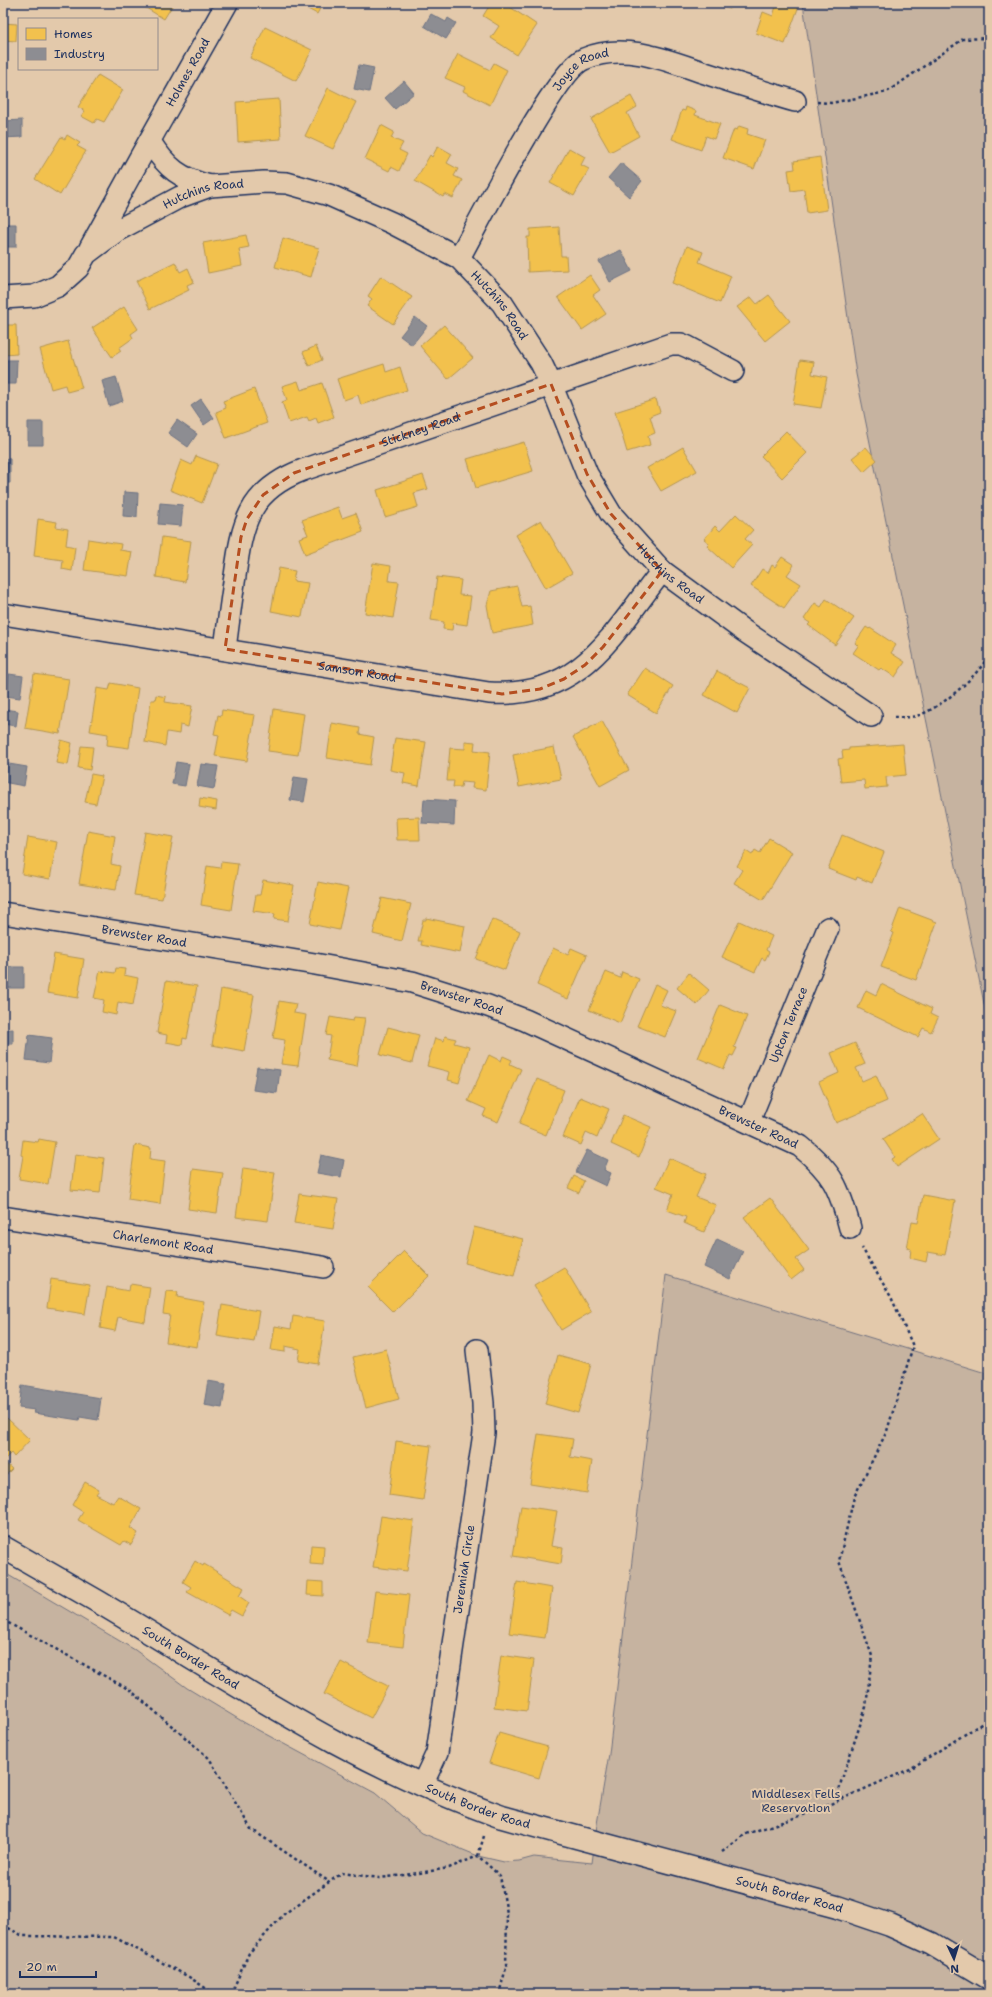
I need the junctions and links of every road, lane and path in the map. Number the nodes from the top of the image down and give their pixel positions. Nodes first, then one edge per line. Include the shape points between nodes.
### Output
1 (227, 3) edge
2 (989, 38) edge
3 (795, 101) joint
4 (150, 142) junction
5 (210, 186) junction
6 (86, 254) junction
7 (459, 258) junction
8 (3, 298) edge
9 (733, 370) dead end
10 (551, 384) junction
11 (662, 571) junction
12 (3, 614) edge
13 (224, 649) junction
14 (989, 655) edge
15 (871, 716) joint
16 (3, 913) edge
17 (828, 928) dead end
18 (749, 1122) junction
19 (3, 1216) edge
20 (850, 1228) joint
21 (323, 1266) dead end
22 (477, 1350) dead end
23 (3, 1547) edge
24 (3, 1620) edge
25 (989, 1719) edge
26 (422, 1785) junction
27 (837, 1801) junction
28 (490, 1813) junction
29 (478, 1856) junction
30 (712, 1874) junction
31 (328, 1881) junction
32 (3, 1925) edge
33 (989, 1978) edge
34 (211, 1994) edge
35 (231, 1994) edge
36 (499, 1994) edge

1 - 4 street, Holmes Road
2 - 3 path via 963,39 887,92 831,103
3 - 7 street, Joyce Road via 655,57 610,53 582,59 540,115
4 - 5 street via 168,167 192,182
4 - 6 street, Holmes Road
5 - 6 street, Hutchins Road via 180,197 118,230
5 - 7 street, Hutchins Road via 264,182 287,183 309,188 386,220
6 - 8 street, Hutchins Road via 78,268 58,286 34,296
7 - 10 street, Hutchins Road via 502,303 528,342
9 - 10 street, Stickney Road via 700,352 680,344 672,344
10 - 11 street, Hutchins Road via 587,474 611,514
10 - 13 street, Stickney Road via 303,470 285,478 270,489 251,511 243,528
11 - 13 street, Samson Road via 595,656 564,679 528,692 489,693
11 - 15 street, Hutchins Road via 744,631
12 - 13 street, Samson Road
14 - 15 path via 965,683 937,707 915,717
16 - 18 street, Brewster Road via 412,982 525,1020
17 - 18 street, Upton Terrace
18 - 20 street, Brewster Road via 800,1146 819,1162 832,1178 842,1199
19 - 21 street, Charlemont Road
20 - 27 path via 891,1297 913,1346 887,1431 854,1497 839,1561 872,1656 866,1707
22 - 26 street, Jeremiah Circle via 484,1433 438,1753
23 - 26 main road, South Border Road via 288,1716
24 - 31 path via 130,1690 209,1758 251,1829
25 - 27 path via 910,1768
26 - 28 main road, South Border Road
27 - 30 path via 746,1834 723,1850
28 - 29 path
28 - 30 main road, South Border Road
29 - 31 path via 449,1868 419,1873 380,1878 342,1873
29 - 36 path via 500,1876 507,1913 506,1968
30 - 33 main road, South Border Road via 837,1907 890,1925 932,1944
31 - 35 path via 284,1914 249,1953
32 - 34 path via 23,1936 114,1937 189,1977

